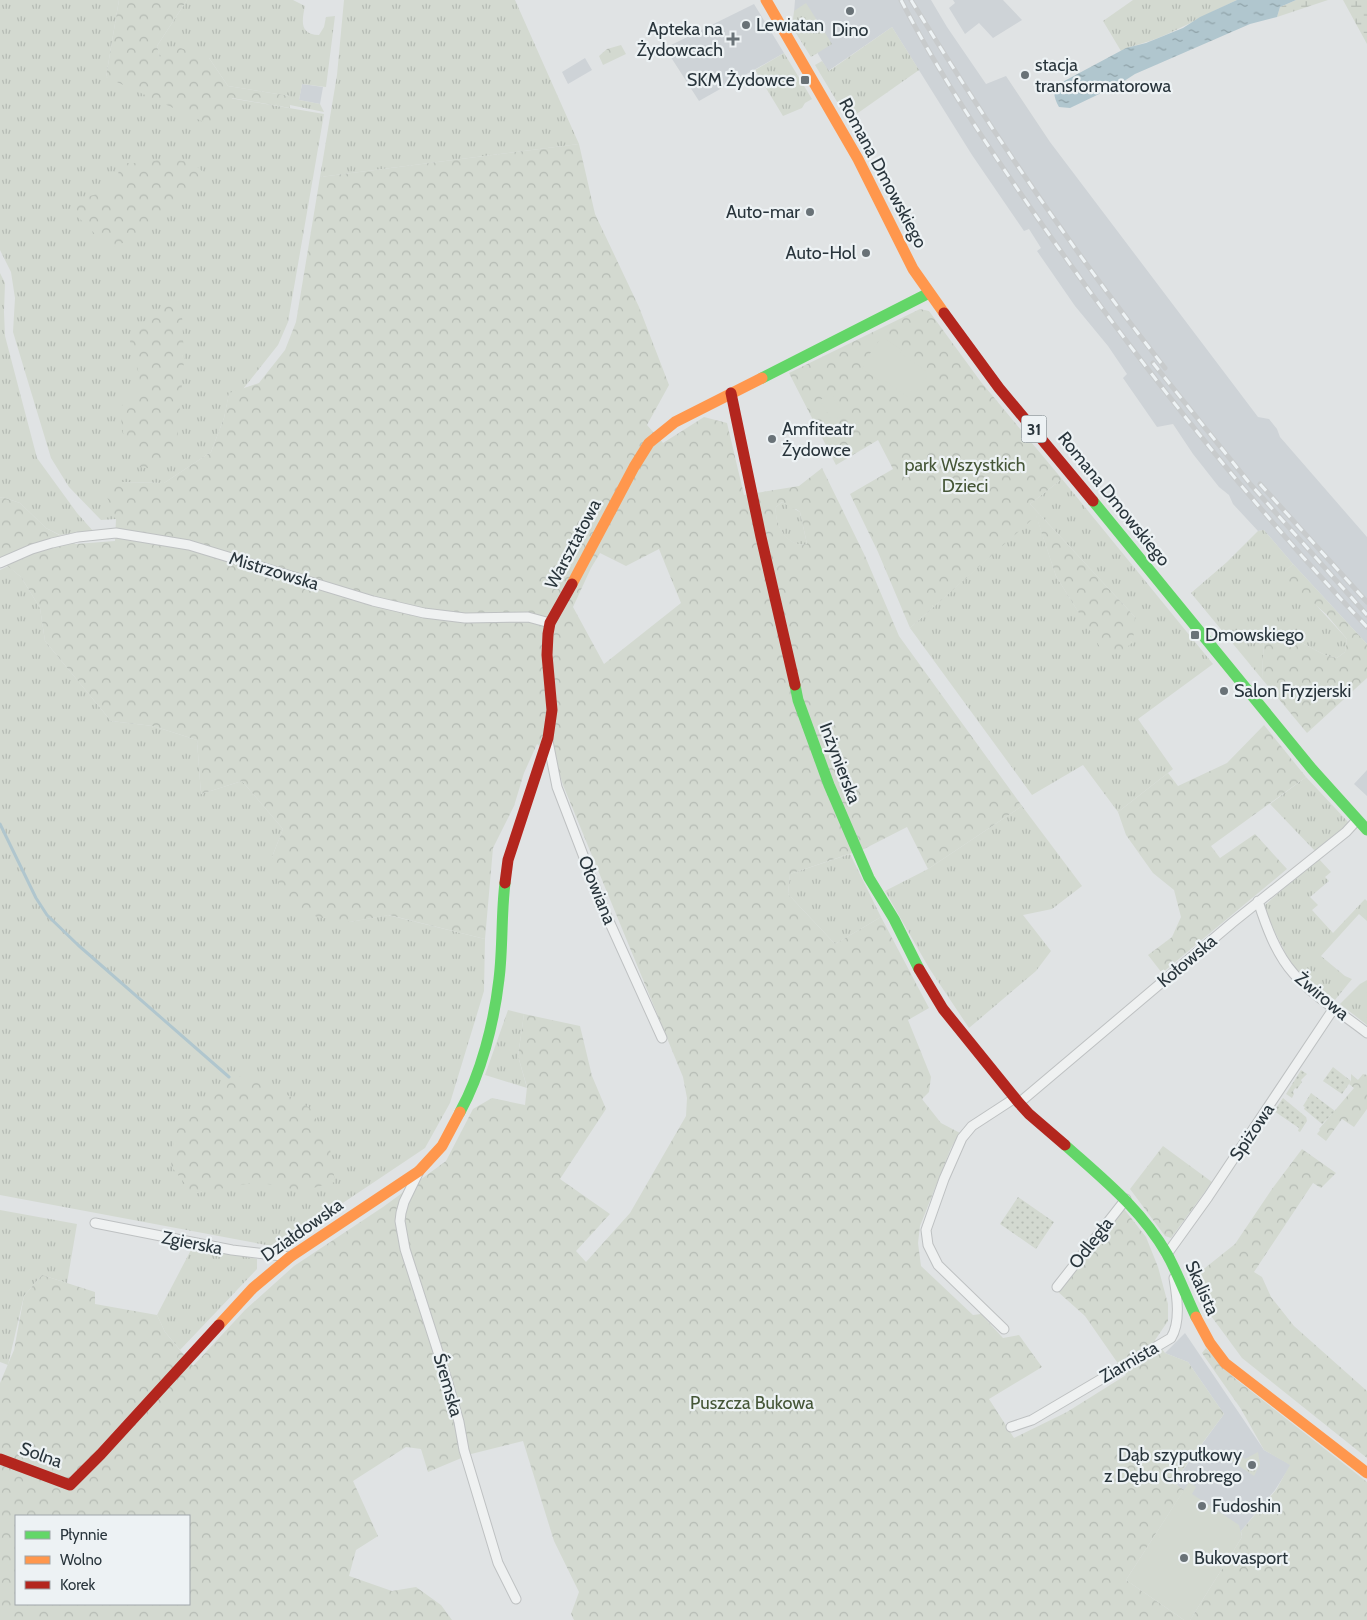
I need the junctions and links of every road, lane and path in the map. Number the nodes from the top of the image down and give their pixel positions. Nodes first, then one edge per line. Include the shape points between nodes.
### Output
1 (766, 0) edge
2 (929, 293) junction
3 (731, 393) junction
4 (0, 563) edge
5 (550, 623) junction
6 (548, 738) junction
7 (1356, 820) junction
8 (1367, 830) edge
9 (1258, 901) junction
10 (500, 978) joint
11 (1334, 1008) junction
12 (1367, 1033) edge
13 (662, 1038) dead end
14 (1017, 1101) junction
15 (419, 1170) junction
16 (1126, 1199) junction
17 (95, 1223) dead end
18 (1168, 1254) junction
19 (290, 1256) junction
20 (1057, 1287) dead end
21 (1004, 1329) dead end
22 (1011, 1427) dead end
23 (0, 1459) edge
24 (1367, 1473) edge
25 (70, 1485) joint
26 (516, 1599) dead end

1 - 2 street, Romana Dmowskiego / 31 via 858,159 906,256
2 - 3 street, Warsztatowa
2 - 7 street, Romana Dmowskiego / 31 via 999,388
3 - 5 street, Warsztatowa via 675,422 650,443 634,466
3 - 14 street, Inżynierska via 798,700 829,785 870,878 923,976 943,1009
4 - 5 street, Mistrzowska via 52,543 116,533 189,545 276,573 424,613 465,618 528,618
5 - 6 street, Warsztatowa via 547,647 552,710
6 - 10 street, Warsztatowa via 508,860 502,904
6 - 13 street, Ołowiana via 558,787 580,847 604,910
7 - 8 street, 31
7 - 9 street, Kołowska via 1346,832
9 - 11 street, Żwirowa via 1279,952 1293,973
9 - 14 street, Kołowska
10 - 15 street, Działdowska via 492,1025 466,1104 442,1146
11 - 12 street, Żwirowa
11 - 18 street, Spiżowa
14 - 16 street, Skalista
14 - 21 street, Kołowska via 972,1126 962,1138 928,1223 926,1238 938,1266
15 - 19 street, Działdowska
15 - 26 street, Śremska via 401,1213 405,1249 448,1383 464,1450 498,1563
16 - 18 street, Skalista
16 - 20 street, Odległa
17 - 19 street, Zgierska via 232,1250
18 - 22 street, Ziarnista via 1174,1275 1176,1303 1175,1332 1171,1338 1032,1420
18 - 24 street, Skalista via 1202,1330 1226,1363
19 - 25 street, Działdowska via 253,1288
23 - 25 street, Solna

